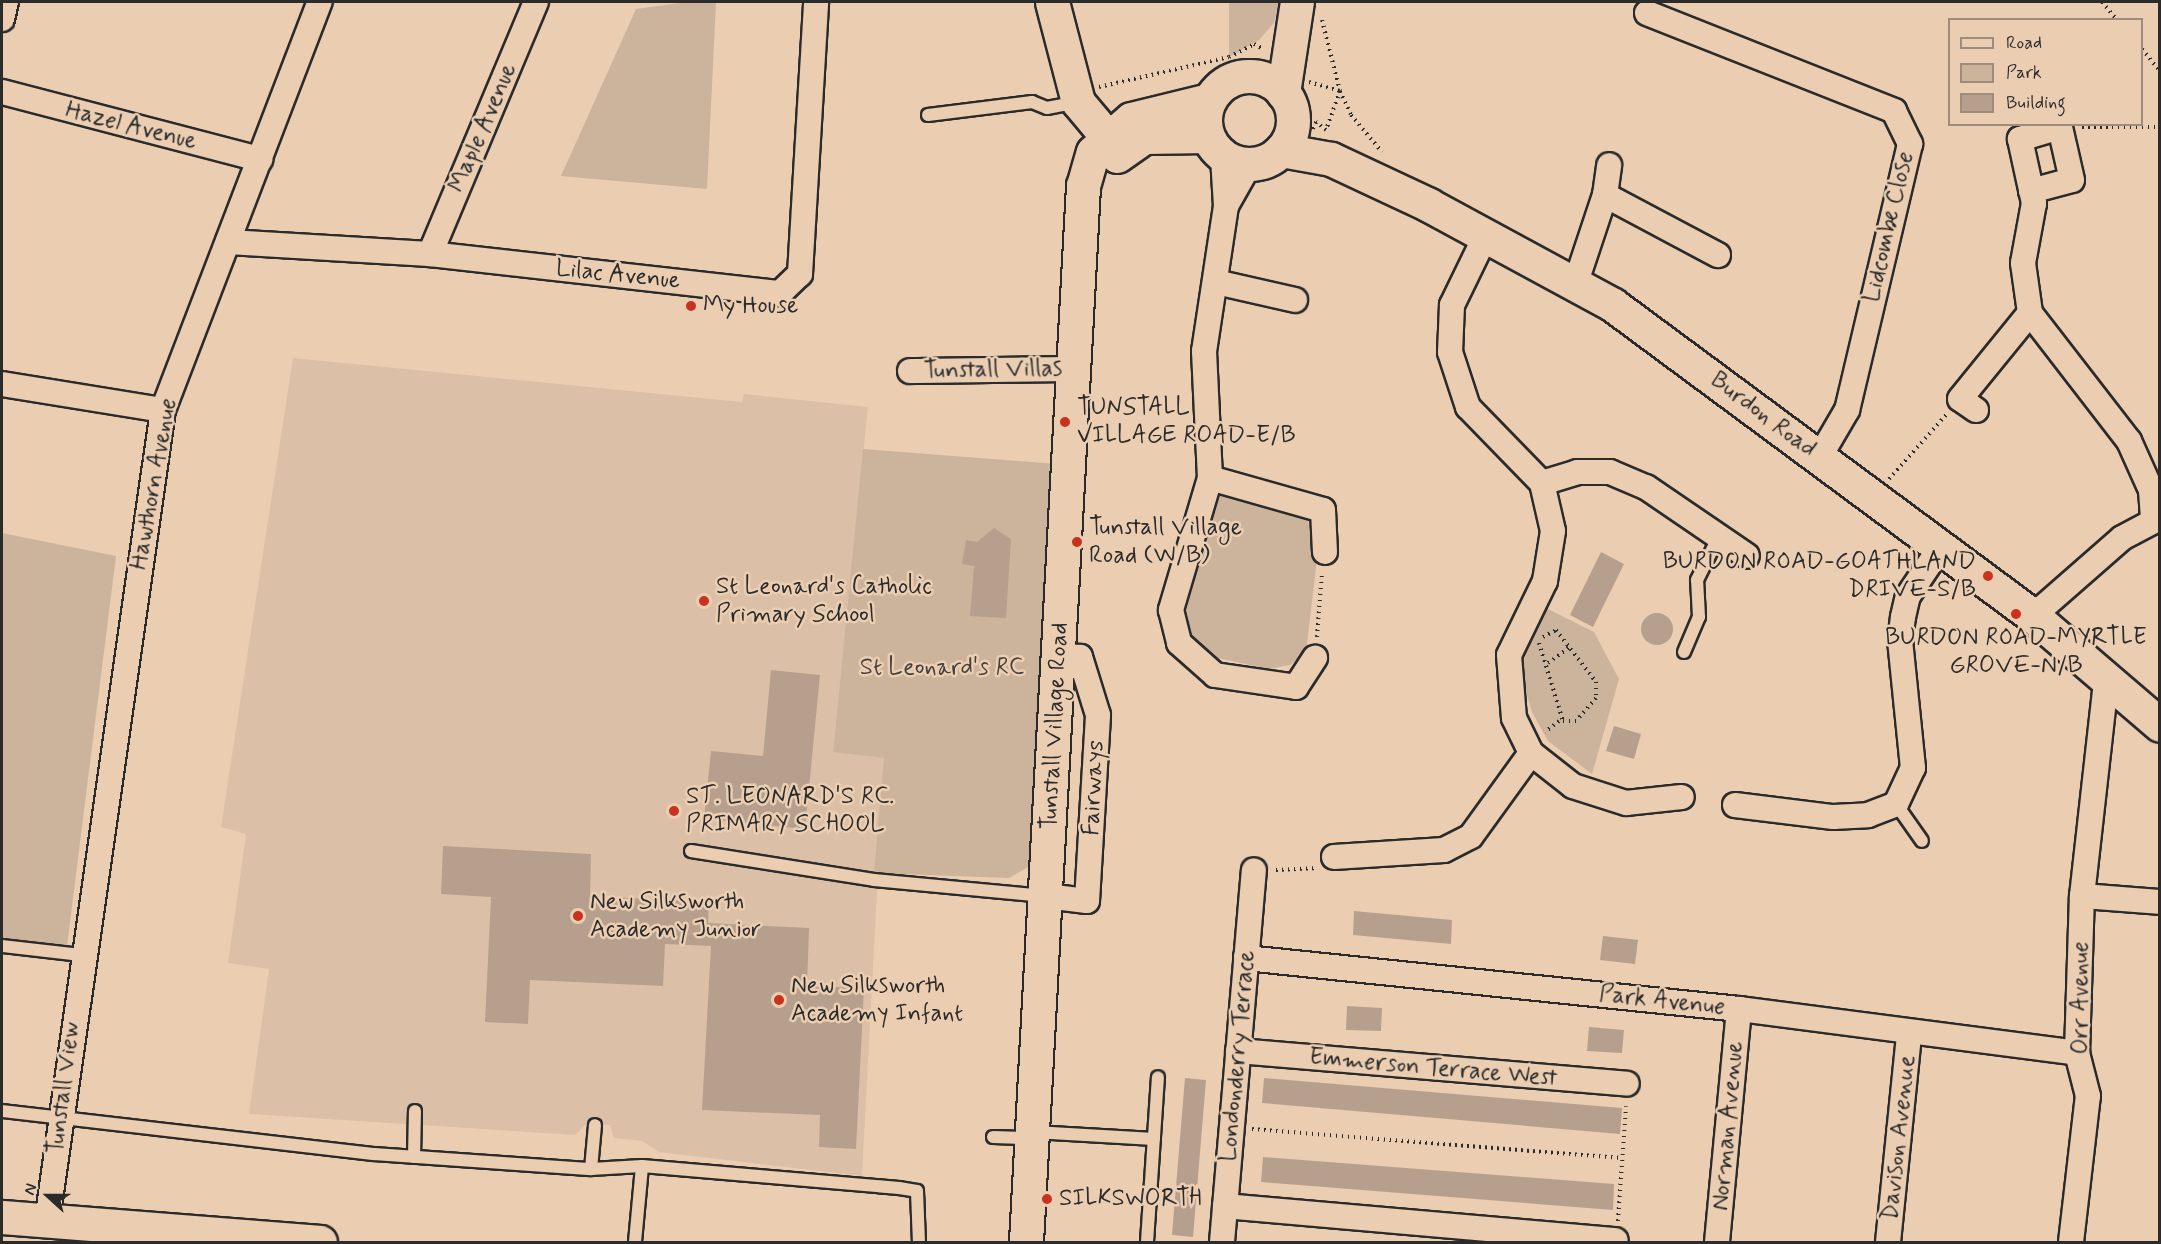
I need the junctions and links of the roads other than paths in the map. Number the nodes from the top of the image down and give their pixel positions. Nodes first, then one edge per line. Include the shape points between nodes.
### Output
1 (6, 2) edge
2 (320, 2) edge
3 (536, 2) edge
4 (816, 2) edge
5 (1052, 2) edge
6 (1309, 7) edge
7 (1647, 13) dead end
8 (2, 19) edge
9 (2, 92) edge
10 (1076, 95) junction
11 (1288, 99) junction
12 (1209, 100) junction
13 (928, 116) dead end
14 (1113, 145) junction
15 (1226, 152) junction
16 (260, 159) junction
17 (1609, 165) dead end
18 (2031, 191) junction
19 (1605, 195) junction
20 (1486, 235) junction
21 (228, 242) junction
22 (430, 254) junction
23 (1718, 255) dead end
24 (1216, 282) junction
25 (1576, 282) junction
26 (1295, 300) dead end
27 (2030, 313) junction
28 (1076, 369) junction
29 (909, 371) dead end
30 (2, 384) edge
31 (1968, 405) road end
32 (163, 410) junction
33 (1819, 458) junction
34 (1210, 478) junction
35 (1542, 483) junction
36 (2156, 518) edge
37 (1719, 536) junction
38 (1940, 548) junction
39 (1325, 552) road end
40 (1747, 556) dead end
41 (2033, 616) junction
42 (1684, 652) dead end
43 (1058, 656) junction
44 (1315, 658) road end
45 (2106, 681) junction
46 (2160, 725) edge
47 (1529, 749) junction
48 (1682, 797) dead end
49 (1896, 804) junction
50 (1735, 805) dead end
51 (1922, 841) dead end
52 (691, 851) dead end
53 (1334, 857) road end
54 (1254, 870) road end
55 (1046, 896) junction
56 (2082, 896) junction
57 (2160, 902) edge
58 (2, 946) edge
59 (81, 955) junction
60 (1246, 958) junction
61 (1739, 1009) junction
62 (1909, 1034) junction
63 (1238, 1051) junction
64 (2077, 1053) junction
65 (1158, 1077) dead end
66 (1628, 1084) road end
67 (2, 1111) edge
68 (415, 1111) dead end
69 (61, 1119) junction
70 (595, 1125) dead end
71 (1032, 1135) junction
72 (993, 1137) dead end
73 (1154, 1139) junction
74 (414, 1157) junction
75 (642, 1166) junction
76 (591, 1169) junction
77 (1225, 1206) junction
78 (2, 1217) edge
79 (47, 1221) junction
80 (1027, 1228) edge
81 (1616, 1240) road end
82 (300, 1242) edge
83 (635, 1242) edge
84 (919, 1242) edge
85 (1147, 1242) edge
86 (1222, 1242) edge
87 (1717, 1242) edge
88 (1888, 1242) edge
89 (2071, 1242) edge

1 - 8 street
2 - 16 street, Hawthorn Avenue
3 - 22 street, Maple Avenue
4 - 22 street, Lilac Avenue via 800,274 780,293
5 - 10 street
6 - 11 street
7 - 33 street, Lidcombe Close via 1894,111 1910,144 1847,410
9 - 16 street, Hazel Avenue
10 - 13 lane
10 - 14 street
11 - 12 street via 1227,82
11 - 15 street
11 - 20 street, Burdon Road
12 - 14 street, Tunstall Village Road via 1131,119
12 - 15 street
14 - 15 street via 1152,136
14 - 28 street, Tunstall Village Road via 1086,169
15 - 24 street via 1226,206
16 - 21 street, Hawthorn Avenue
17 - 19 street
18 - 18 street via 2020,139 2060,128 2072,180
18 - 27 street via 2023,263
19 - 23 street
19 - 25 street
20 - 25 street, Burdon Road
20 - 35 street via 1452,305 1450,352 1468,407
21 - 22 street, Lilac Avenue
21 - 32 street, Hawthorn Avenue
24 - 26 street
24 - 34 street via 1204,351
25 - 33 street, Burdon Road
27 - 31 street
27 - 36 street via 2129,441 2151,490
28 - 29 street, Tunstall Villas
28 - 43 street, Tunstall Village Road
30 - 32 street
32 - 59 street, Hawthorn Avenue
33 - 38 street, Burdon Road
34 - 39 street via 1323,510
34 - 44 street via 1171,610 1179,643 1215,675 1296,687
35 - 37 street via 1577,472 1610,472 1646,487
35 - 47 street via 1553,531 1545,581 1528,634 1508,678 1514,718
36 - 41 street via 2097,558
37 - 40 street
37 - 42 lane via 1696,580 1699,617
38 - 41 street, Burdon Road
38 - 49 street via 1908,596 1903,617 1900,641 1913,768
41 - 45 street, Burdon Road
43 - 55 street, Tunstall Village Road
43 - 55 street, Fairways via 1080,657 1098,715 1087,901
45 - 46 street, Burdon Road
45 - 56 street, Orr Avenue
47 - 48 street via 1596,796 1626,803
47 - 53 street via 1471,836 1444,850
49 - 50 street via 1868,815 1833,817
49 - 51 lane
52 - 55 lane via 874,880
54 - 60 street, Londonderry Terrace
55 - 71 street, Tunstall Village Road
56 - 57 street
56 - 64 street, Orr Avenue
58 - 59 lane
59 - 69 street, Tunstall View
60 - 61 street, Park Avenue
60 - 63 street, Londonderry Terrace
61 - 62 street, Park Avenue
61 - 87 street, Norman Avenue
62 - 64 street, Park Avenue
62 - 88 street, Davison Avenue
63 - 66 street, Emmerson Terrace West
63 - 77 street, Londonderry Terrace
64 - 89 street, Orr Avenue via 2088,1096
65 - 73 lane
67 - 69 lane
68 - 74 lane
69 - 74 lane
69 - 79 street, Tunstall View
70 - 76 lane
71 - 72 lane
71 - 73 lane
71 - 80 street, Tunstall Village Road
73 - 85 lane
74 - 76 lane
75 - 76 lane
75 - 83 lane
75 - 84 lane via 917,1191
77 - 81 street
77 - 86 street, Londonderry Terrace
78 - 79 street
79 - 82 street

